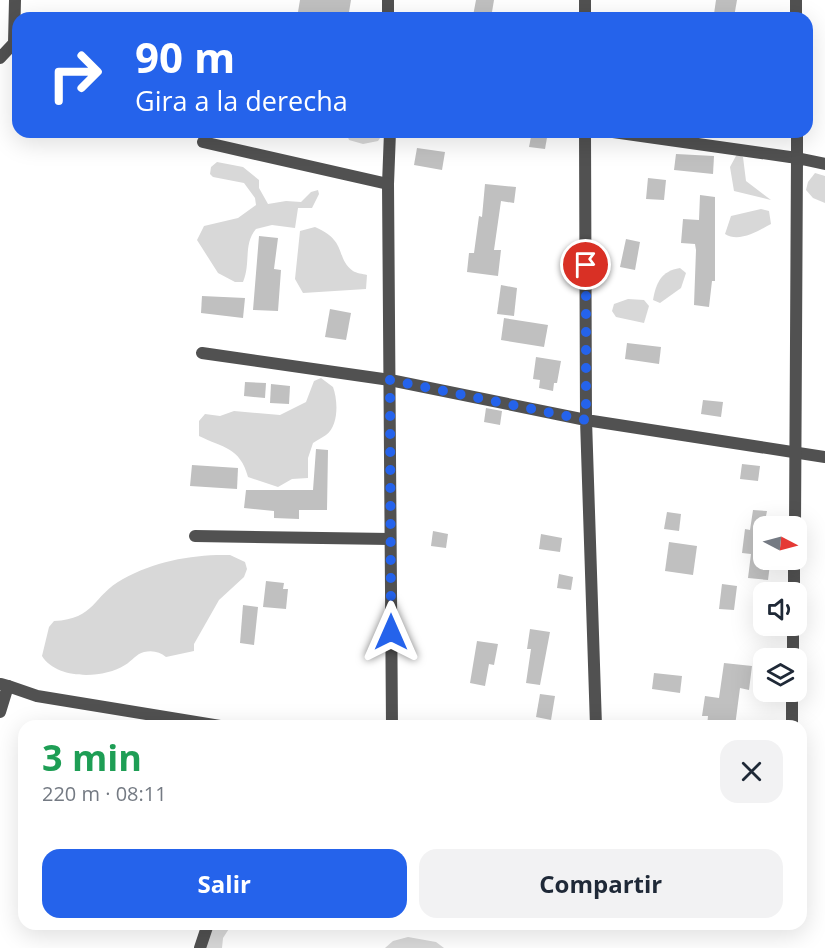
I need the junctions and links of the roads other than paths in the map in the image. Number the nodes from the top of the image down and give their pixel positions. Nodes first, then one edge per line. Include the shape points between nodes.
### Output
1 (12, 45) edge
2 (0, 58) edge
3 (390, 138) edge
4 (585, 138) edge
5 (655, 138) edge
6 (796, 138) edge
7 (203, 142) dead end
8 (797, 158) junction
9 (825, 164) edge
10 (388, 184) junction
11 (202, 352) dead end
12 (390, 380) junction
13 (586, 420) junction
14 (796, 450) junction
15 (825, 457) edge
16 (795, 516) edge
17 (195, 536) dead end
18 (390, 539) junction
19 (4, 685) edge
20 (792, 702) edge
21 (0, 712) edge
22 (183, 720) edge
23 (392, 720) edge
24 (596, 720) edge
25 (792, 720) edge
26 (206, 930) edge
27 (200, 948) edge

1 - 2 street
3 - 10 street
4 - 13 street
5 - 8 street
6 - 8 street
7 - 10 street
8 - 9 street
8 - 14 street
10 - 12 street
11 - 12 street
12 - 13 street
12 - 18 street
13 - 14 street
13 - 24 street
14 - 15 street
14 - 16 street
17 - 18 street
18 - 23 street
19 - 21 street
19 - 22 street via 37,696
20 - 25 street
26 - 27 street

